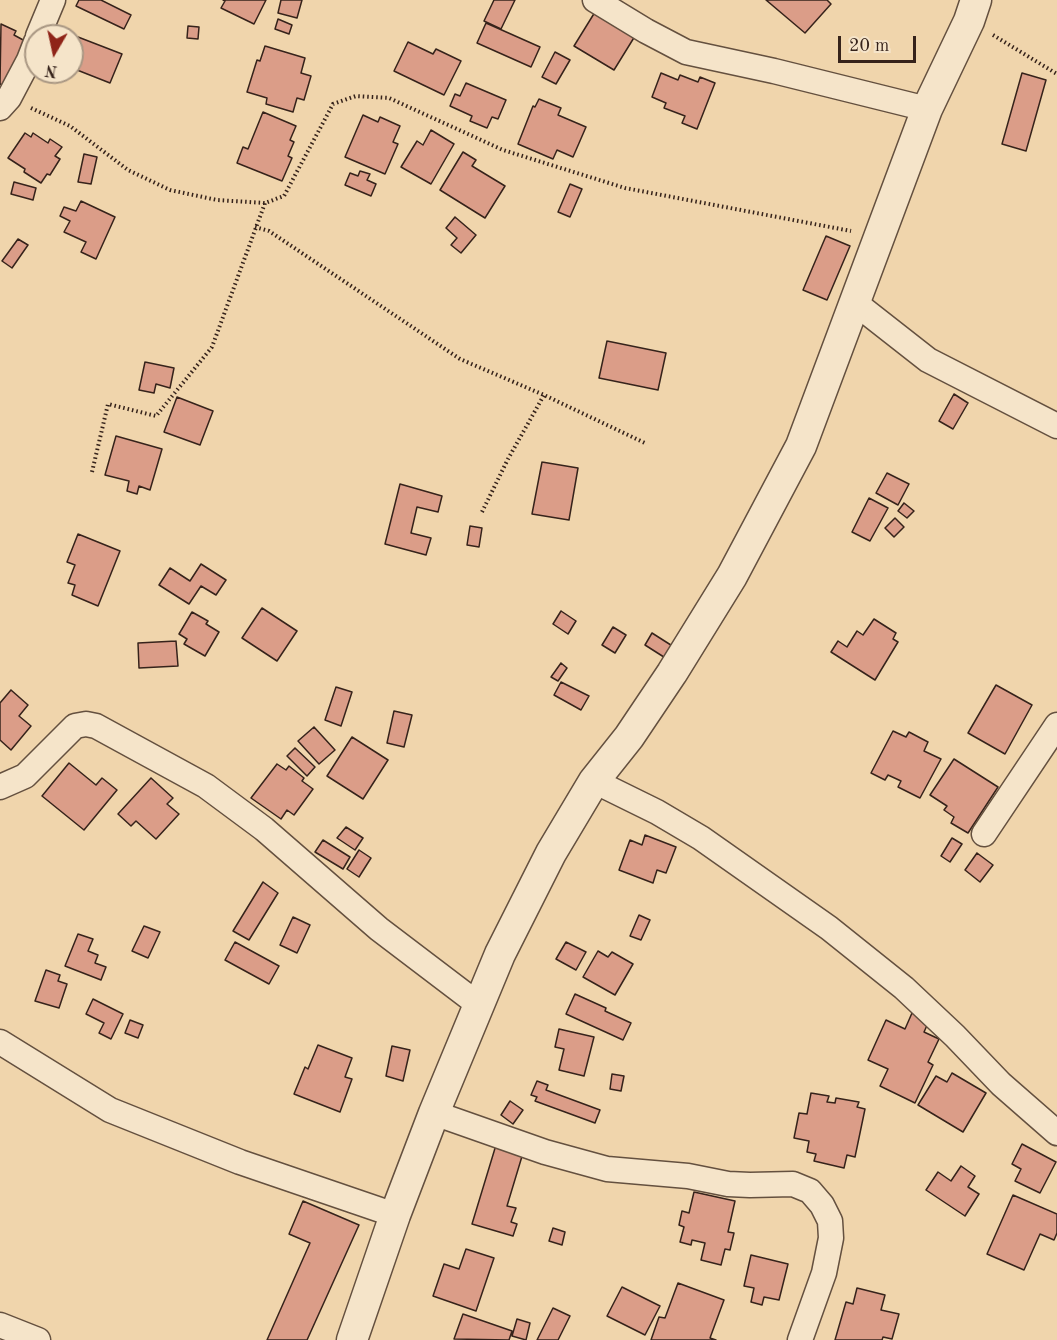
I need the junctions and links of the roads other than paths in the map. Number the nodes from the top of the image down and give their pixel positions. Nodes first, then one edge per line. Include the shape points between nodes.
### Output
1 (53, 0) edge
2 (595, 0) edge
3 (972, 10) edge
4 (43, 24) edge
5 (24, 69) edge
6 (4, 103) edge
7 (927, 109) junction
8 (854, 302) junction
9 (1057, 426) edge
10 (1057, 725) edge
11 (594, 782) junction
12 (0, 787) edge
13 (984, 834) dead end
14 (479, 1005) junction
15 (0, 1042) edge
16 (434, 1113) junction
17 (1057, 1133) edge
18 (395, 1215) junction
19 (0, 1325) edge
20 (38, 1340) edge
21 (352, 1340) edge
22 (800, 1340) edge

1 - 4 street
2 - 7 street via 686,52
3 - 7 street
5 - 6 street
7 - 8 street
8 - 9 street via 928,360
8 - 11 street via 801,446 738,566 672,673
10 - 13 street
11 - 14 street via 546,863
11 - 17 street via 701,838 829,928 904,988
12 - 14 street via 25,776 75,726 96,726 206,786 264,830 379,929
14 - 16 street
15 - 18 street via 110,1110 240,1162
16 - 18 street
16 - 22 street via 607,1169 688,1176 728,1184 793,1184 810,1191 830,1221 831,1238 824,1273
18 - 21 street
19 - 20 street

